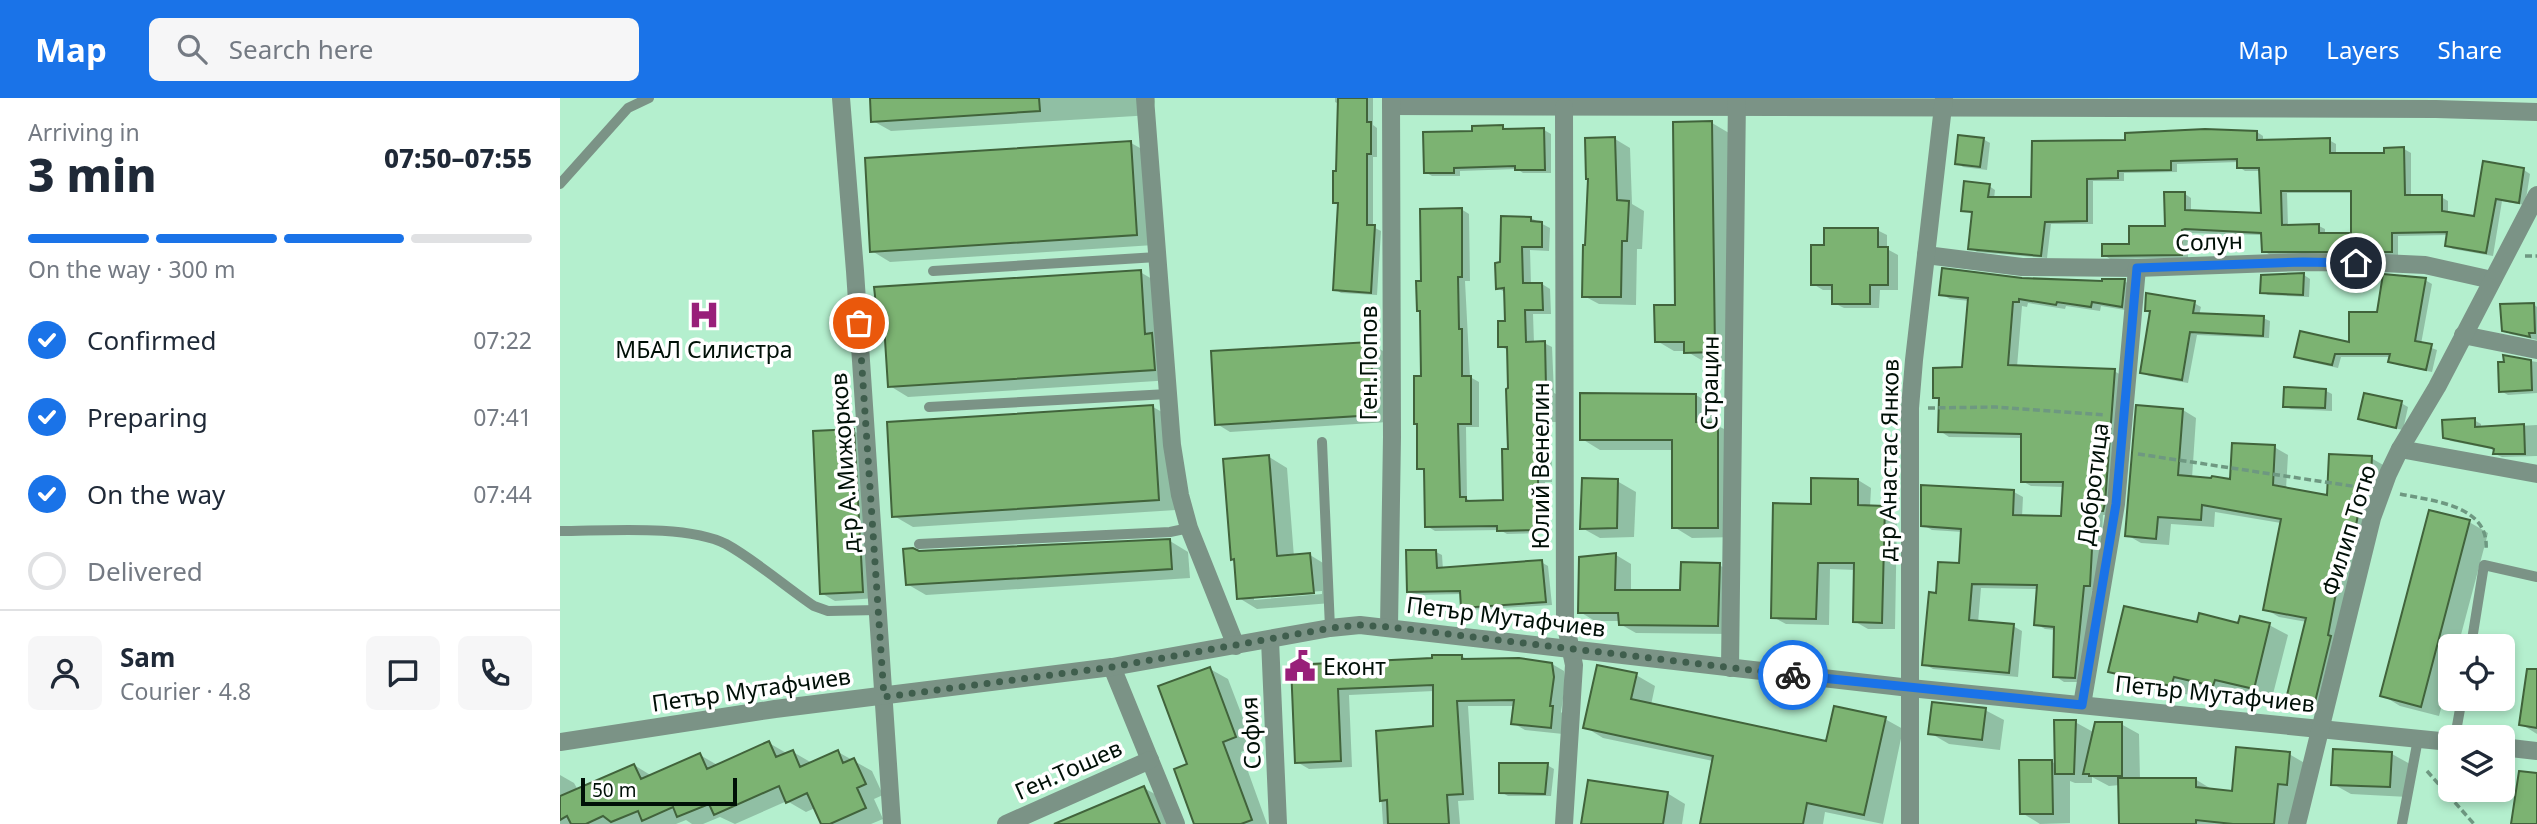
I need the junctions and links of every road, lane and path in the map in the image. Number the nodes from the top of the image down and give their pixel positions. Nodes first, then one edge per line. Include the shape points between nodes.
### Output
1 (649, 98) edge
2 (841, 98) edge
3 (1145, 98) edge
4 (1391, 102) edge
5 (1737, 103) edge
6 (1944, 103) edge
7 (1564, 107) junction
8 (2537, 112) edge
9 (560, 184) edge
10 (2537, 195) edge
11 (1926, 255) junction
12 (1157, 257) junction
13 (2137, 268) junction
14 (933, 271) dead end
15 (2492, 280) junction
16 (2463, 335) junction
17 (2537, 350) edge
18 (1168, 394) junction
19 (929, 407) dead end
20 (1910, 408) junction
21 (2125, 416) junction
22 (1322, 442) dead end
23 (2400, 449) junction
24 (2122, 452) junction
25 (2537, 474) edge
26 (2381, 490) junction
27 (1189, 528) junction
28 (560, 531) edge
29 (919, 544) dead end
30 (2484, 565) junction
31 (2537, 577) edge
32 (878, 610) junction
33 (1389, 627) junction
34 (1331, 628) junction
35 (2473, 634) edge
36 (1270, 640) junction
37 (1236, 646) junction
38 (1571, 649) junction
39 (1112, 667) junction
40 (1730, 668) junction
41 (1910, 688) junction
42 (884, 697) junction
43 (2082, 705) junction
44 (2320, 728) junction
45 (2418, 739) junction
46 (2438, 741) edge
47 (560, 743) edge
48 (2515, 748) edge
49 (2537, 751) edge
50 (2415, 757) junction
51 (1150, 760) junction
52 (892, 824) edge
53 (1006, 824) edge
54 (1176, 824) edge
55 (1278, 824) edge
56 (1564, 824) edge
57 (1909, 824) edge
58 (2297, 824) edge
59 (2402, 824) edge
60 (2474, 824) edge

1 - 9 lane via 628,108
2 - 32 street, д-р А.Мижорков
3 - 12 street
4 - 7 street
4 - 33 street, Ген.Попов
5 - 6 street
5 - 7 street
5 - 40 street, Страцин
6 - 8 street
6 - 11 street, д-р Анастас Янков
7 - 38 street, Юлий Венелин via 1565,622
10 - 15 street, Филип Тотю
11 - 13 street, Солун via 2022,267
11 - 20 street, д-р Анастас Янков
12 - 14 lane
12 - 18 street
13 - 15 street, Солун via 2382,263 2425,265
13 - 21 street, Добротица
15 - 16 street, Филип Тотю
16 - 17 street
16 - 23 street, Филип Тотю
18 - 19 lane
18 - 27 street via 1172,445
20 - 21 path via 1996,407
20 - 41 street, д-р Анастас Янков
21 - 24 street, Добротица
22 - 34 lane
23 - 25 street
23 - 26 street, Филип Тотю
24 - 26 path
24 - 43 street, Добротица
26 - 30 path via 2469,512 2486,541
26 - 44 street, Филип Тотю
27 - 29 lane
27 - 37 street
28 - 32 lane via 696,535 724,544 814,606 828,611
30 - 31 lane
30 - 35 lane
32 - 42 street, д-р А.Мижорков
33 - 34 street, Петър Мутафчиев
33 - 38 street, Петър Мутафчиев
34 - 36 street, Петър Мутафчиев
36 - 37 street, Петър Мутафчиев
36 - 55 street, София
37 - 39 street, Петър Мутафчиев
38 - 40 street, Петър Мутафчиев
38 - 56 street, Юлий Венелин via 1574,665
39 - 42 street, Петър Мутафчиев
39 - 51 street
40 - 41 street, Петър Мутафчиев
41 - 43 street, Петър Мутафчиев
41 - 57 street, д-р Анастас Янков
42 - 47 street, Петър Мутафчиев
42 - 52 street, д-р А.Мижорков
43 - 44 street, Петър Мутафчиев
44 - 45 street, Петър Мутафчиев
44 - 58 street, Филип Тотю
45 - 46 street, Петър Мутафчиев
45 - 50 lane
48 - 49 street
50 - 59 lane
50 - 60 path
51 - 53 street, Ген.Тошев
51 - 54 street

